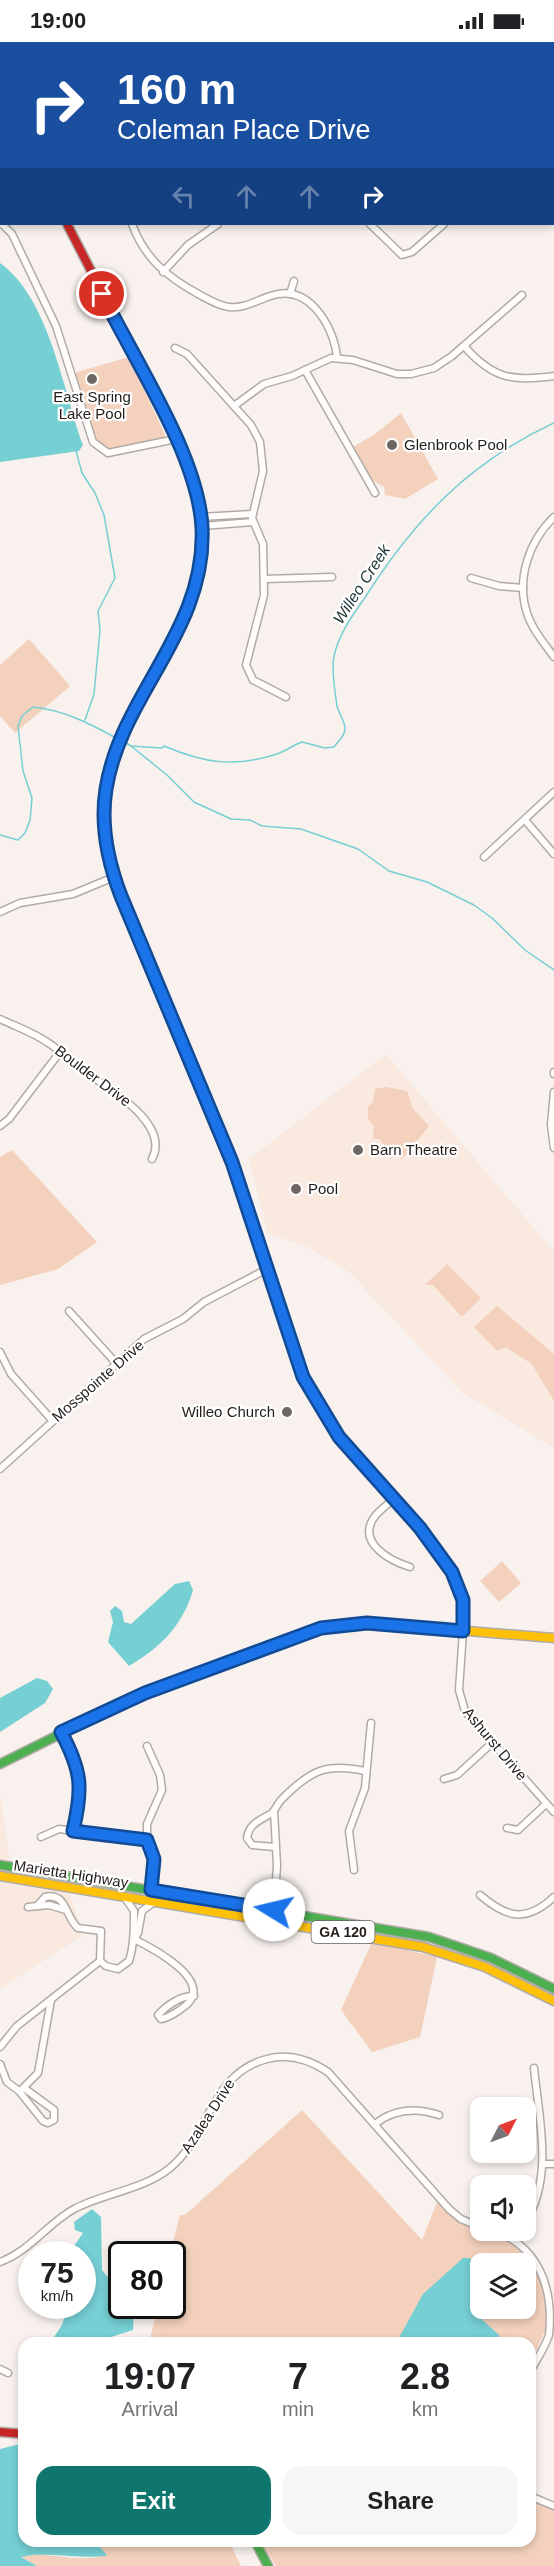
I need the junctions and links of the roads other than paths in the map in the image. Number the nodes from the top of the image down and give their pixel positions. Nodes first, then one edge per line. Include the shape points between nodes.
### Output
1 (3, 225) edge
2 (68, 225) edge
3 (133, 225) edge
4 (217, 225) edge
5 (371, 225) edge
6 (443, 225) edge
7 (402, 255) junction
8 (402, 264) dead end
9 (163, 272) junction
10 (294, 281) dead end
11 (290, 294) junction
12 (522, 295) dead end
13 (464, 346) junction
14 (175, 348) dead end
15 (337, 358) junction
16 (305, 370) junction
17 (554, 376) edge
18 (234, 406) junction
19 (176, 439) junction
20 (375, 493) dead end
21 (252, 513) junction
22 (554, 517) edge
23 (201, 522) junction
24 (253, 522) junction
25 (332, 577) dead end
26 (471, 578) dead end
27 (264, 579) junction
28 (523, 588) junction
29 (554, 657) edge
30 (286, 697) dead end
31 (554, 792) edge
32 (525, 820) junction
33 (554, 854) edge
34 (484, 858) dead end
35 (114, 877) junction
36 (0, 912) edge
37 (0, 1019) edge
38 (60, 1052) junction
39 (554, 1092) edge
40 (0, 1126) edge
41 (554, 1148) edge
42 (152, 1159) dead end
43 (267, 1269) junction
44 (69, 1311) dead end
45 (0, 1352) edge
46 (116, 1363) junction
47 (52, 1420) junction
48 (0, 1469) edge
49 (394, 1499) junction
50 (410, 1567) dead end
51 (463, 1631) junction
52 (554, 1638) edge
53 (371, 1723) dead end
54 (61, 1732) junction
55 (492, 1743) junction
56 (147, 1746) dead end
57 (0, 1764) edge
58 (365, 1771) junction
59 (444, 1779) dead end
60 (546, 1804) junction
61 (274, 1811) junction
62 (554, 1812) edge
63 (507, 1828) dead end
64 (73, 1831) junction
65 (41, 1837) dead end
66 (147, 1840) junction
67 (275, 1847) junction
68 (0, 1865) edge
69 (354, 1870) dead end
70 (0, 1876) edge
71 (151, 1890) junction
72 (480, 1895) dead end
73 (122, 1896) junction
74 (554, 1897) edge
75 (157, 1902) junction
76 (28, 1907) dead end
77 (274, 1910) junction
78 (134, 1939) junction
79 (100, 1961) junction
80 (554, 1989) edge
81 (194, 1996) junction
82 (51, 2000) junction
83 (554, 2001) edge
84 (0, 2047) edge
85 (0, 2064) edge
86 (534, 2068) dead end
87 (21, 2090) junction
88 (439, 2115) dead end
89 (375, 2124) junction
90 (543, 2164) junction
91 (554, 2164) edge
92 (536, 2203) edge
93 (470, 2222) edge
94 (517, 2241) edge
95 (0, 2262) edge
96 (553, 2295) edge
97 (536, 2361) edge
98 (0, 2369) edge
99 (8, 2373) dead end
100 (0, 2433) edge
101 (18, 2434) edge
102 (536, 2498) edge
103 (554, 2506) edge
104 (258, 2547) edge
105 (268, 2566) edge

1 - 19 street via 12,234 56,326 93,441 108,453
2 - 19 main road
3 - 9 street via 149,257
4 - 9 street via 188,245
5 - 7 street
6 - 7 street via 412,252
7 - 8 street
9 - 11 street via 229,307
10 - 11 street
11 - 15 street via 308,303 328,324 335,337
12 - 13 street
13 - 15 street via 444,363 411,374 387,372
13 - 17 street via 493,373 528,378
14 - 18 street via 187,354
15 - 16 street
16 - 18 street via 258,387
16 - 20 street
18 - 21 street via 250,425 262,449 263,471
19 - 23 main road via 191,475
21 - 23 street
21 - 24 street
22 - 28 street via 531,548
23 - 24 street
23 - 35 main road via 199,575 190,607 127,726 111,767 105,792 105,827
24 - 27 street via 263,544
25 - 27 street
26 - 28 street
27 - 30 street via 261,615 246,665 253,680
28 - 29 street via 531,623
31 - 32 street
32 - 33 street
32 - 34 street
35 - 36 street via 73,894 20,903
35 - 43 main road via 232,1162
37 - 38 street, Boulder Drive
38 - 40 street
38 - 42 street, Boulder Drive via 137,1110 155,1139
39 - 41 street
43 - 46 street, Mosspointe Drive via 144,1339
43 - 49 main road via 298,1368 314,1400 339,1437
44 - 46 street
45 - 47 street via 11,1374
46 - 47 street, Mosspointe Drive
47 - 48 street, Mosspointe Drive
49 - 50 street via 373,1519 370,1536 391,1561
49 - 51 main road via 455,1577 463,1600
51 - 52 main road
51 - 54 main road via 367,1623 321,1628 145,1693
51 - 55 street, Ashurst Drive via 459,1684 462,1704
53 - 58 street
54 - 57 main road
54 - 64 street via 78,1768 78,1809
55 - 59 street via 457,1775
55 - 60 street, Ashurst Drive
56 - 66 street via 162,1790 148,1820
58 - 61 street via 336,1766 320,1769 281,1800
58 - 69 street via 363,1795 349,1831
60 - 62 street, Ashurst Drive
60 - 63 street via 518,1830
61 - 67 street
61 - 67 street via 252,1825 247,1838 257,1847
64 - 65 street via 59,1829
64 - 66 street
66 - 71 street via 154,1859
67 - 77 street
68 - 71 main road, Marietta Highway / GA 120
70 - 73 main road, Marietta Highway / GA 120
71 - 77 main road, Marietta Highway / GA 120
72 - 74 street via 491,1905 520,1916 536,1913
73 - 75 main road, Marietta Highway / GA 120
73 - 78 street via 134,1911
75 - 78 street via 143,1910
75 - 83 main road, Marietta Highway / GA 120 via 423,1947 485,1966
76 - 79 street via 37,1906 45,1898 55,1897 63,1902 78,1928 101,1931
77 - 80 main road, Marietta Highway / GA 120 via 444,1941 504,1963
78 - 79 street via 131,1958 123,1968 115,1969
78 - 81 street via 177,1966 193,1984
79 - 82 street
81 - 81 street via 184,2007 162,2020 159,2018 164,2008
82 - 84 street via 17,2026
82 - 87 street via 38,2073
85 - 87 street via 7,2082
86 - 90 street
87 - 87 street via 54,2110 54,2120 43,2121
88 - 89 street via 397,2110
89 - 93 street, Azalea Drive via 455,2215
89 - 95 street, Azalea Drive via 336,2079 318,2066 288,2057 258,2061 229,2080 170,2169 150,2181 74,2209 21,2252
90 - 91 street
90 - 92 street
94 - 96 street via 539,2261
96 - 97 street via 549,2336
98 - 99 street
100 - 101 main road
102 - 103 street
104 - 105 main road

